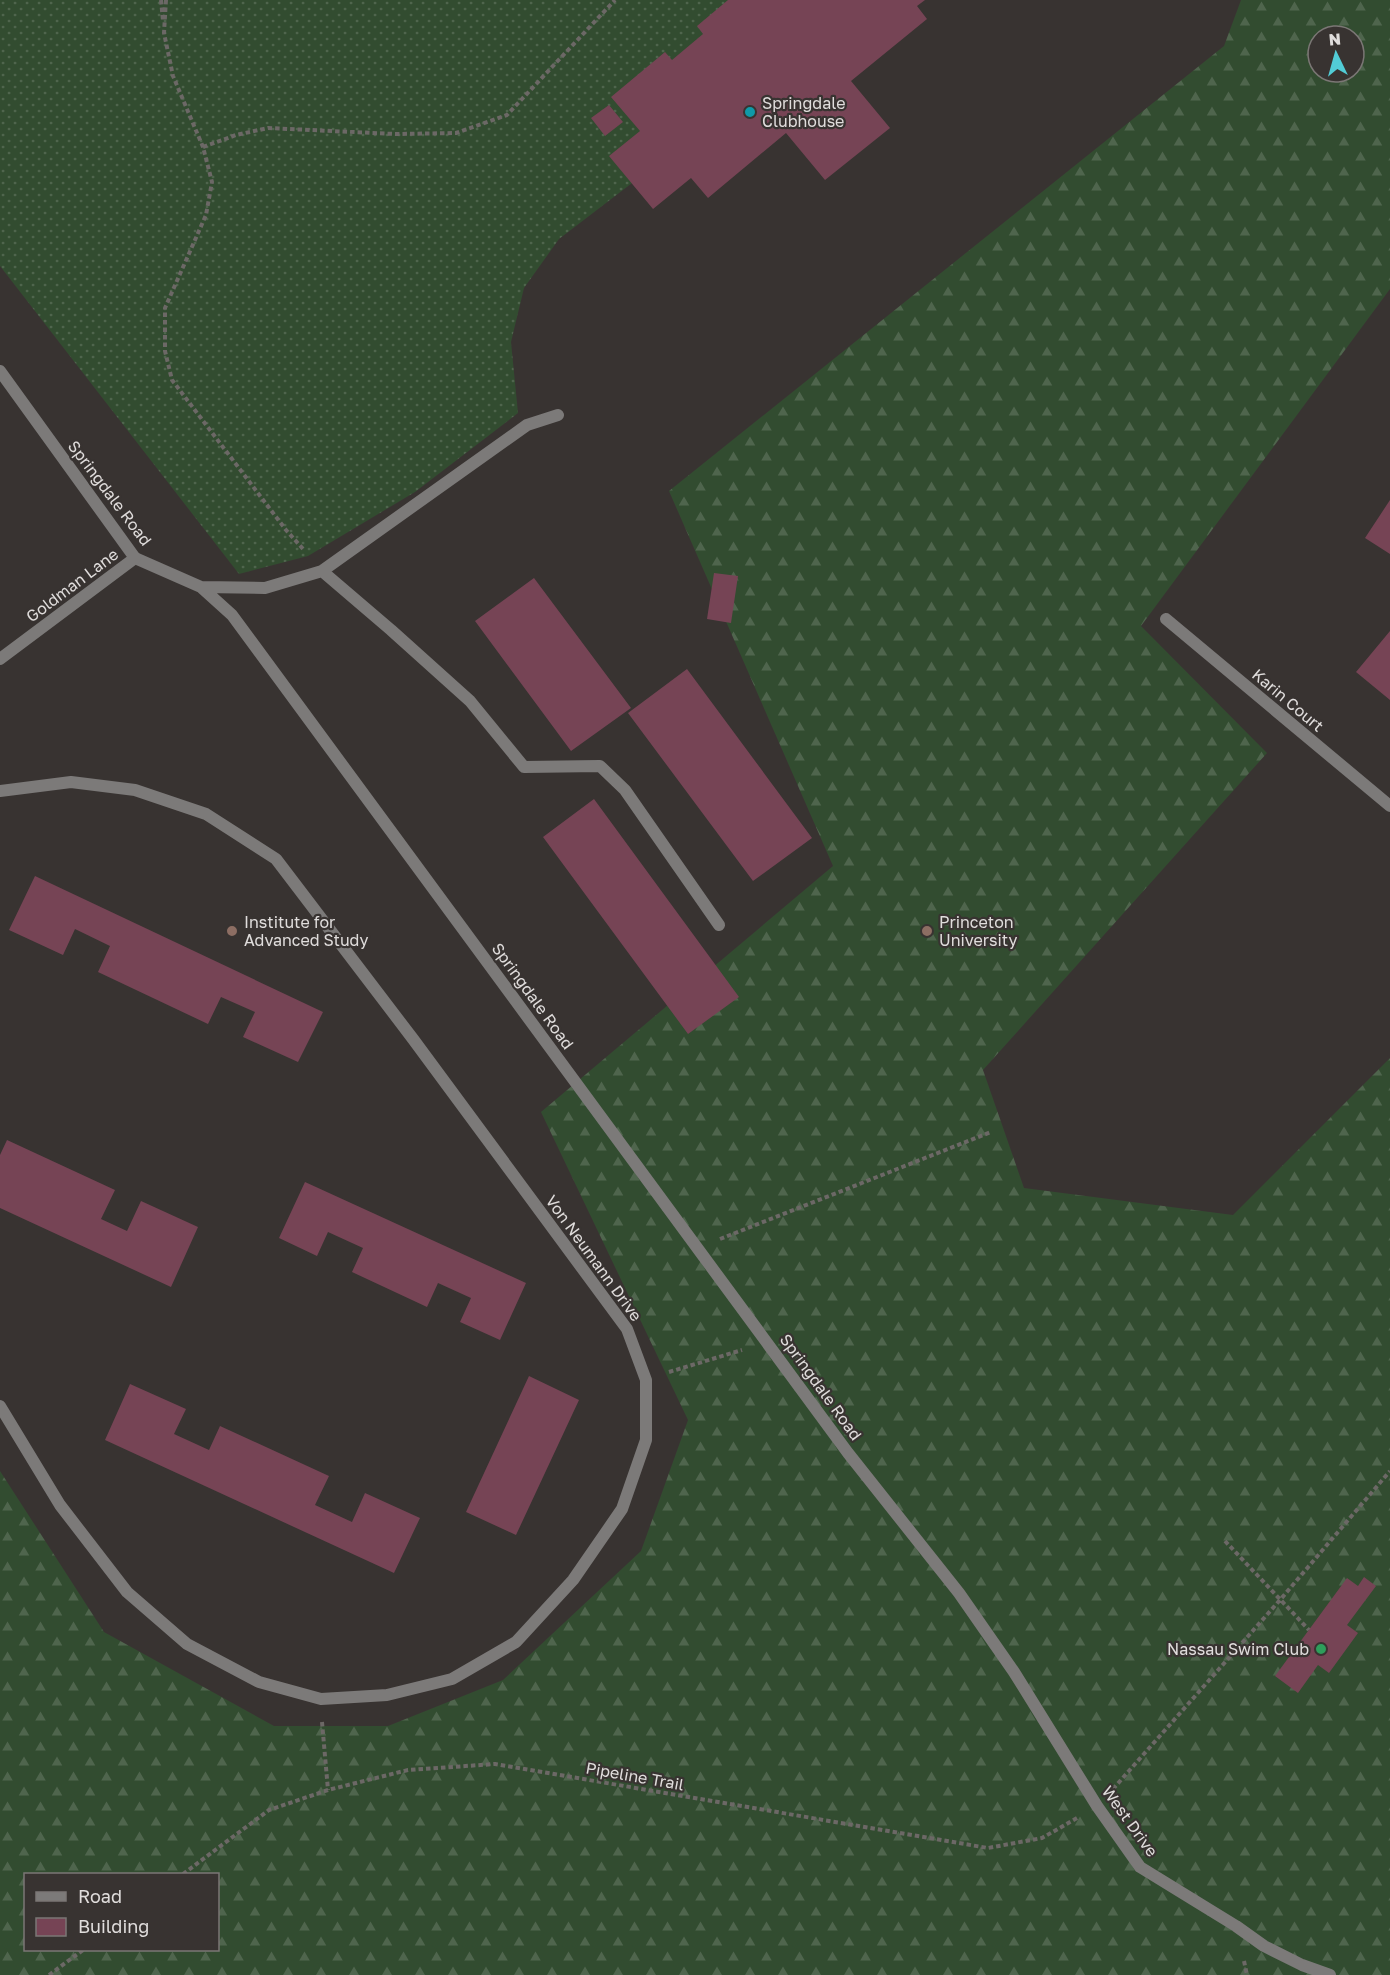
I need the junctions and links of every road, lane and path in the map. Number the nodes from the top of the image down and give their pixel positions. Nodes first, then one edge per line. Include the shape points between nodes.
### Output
1 (161, 0) edge
2 (166, 0) edge
3 (615, 0) edge
4 (164, 33) junction
5 (203, 147) junction
6 (0, 371) edge
7 (558, 415) dead end
8 (135, 558) junction
9 (322, 571) junction
10 (201, 587) junction
11 (1166, 619) dead end
12 (0, 659) edge
13 (0, 791) edge
14 (1390, 806) edge
15 (719, 924) dead end
16 (991, 1132) dead end
17 (697, 1248) junction
18 (767, 1342) junction
19 (646, 1380) junction
20 (0, 1406) edge
21 (1390, 1471) edge
22 (1225, 1541) dead end
23 (1280, 1600) junction
24 (1309, 1630) dead end
25 (1014, 1672) joint
26 (321, 1699) junction
27 (328, 1790) junction
28 (1097, 1806) junction
29 (186, 1873) edge
30 (82, 1951) edge
31 (48, 1975) edge
32 (1330, 1975) edge

1 - 4 path
2 - 4 path
3 - 5 path via 507,115 456,133 268,128
4 - 5 path via 172,76
5 - 9 path via 212,182 206,215 165,308 165,351 172,380
6 - 8 street, Springdale Road
7 - 9 street via 527,425
8 - 10 street, Springdale Road
8 - 12 street, Goldman Lane
9 - 10 street via 265,588
9 - 15 street via 470,701 525,766 600,766 625,790
10 - 17 street, Springdale Road via 232,615
11 - 14 street, Karin Court
13 - 19 street, Von Neumann Drive via 70,782 135,790 206,814 276,859 627,1329
16 - 17 path
17 - 18 street, Springdale Road
18 - 19 path
18 - 25 street, Springdale Road via 848,1453 959,1593
19 - 26 street, Von Neumann Drive via 646,1440 622,1509 573,1580 516,1642 452,1679 387,1695
20 - 26 street, Von Neumann Drive via 60,1505 127,1592 187,1644 259,1682
21 - 23 path, Pipeline Trail
22 - 23 path
23 - 24 path
23 - 28 path, Pipeline Trail
25 - 28 street, West Drive
26 - 27 path
27 - 28 path, Pipeline Trail via 408,1770 495,1764 988,1848 1042,1838
27 - 29 path, Pipeline Trail via 269,1810
28 - 32 street, West Drive via 1140,1867 1264,1946
30 - 31 path

